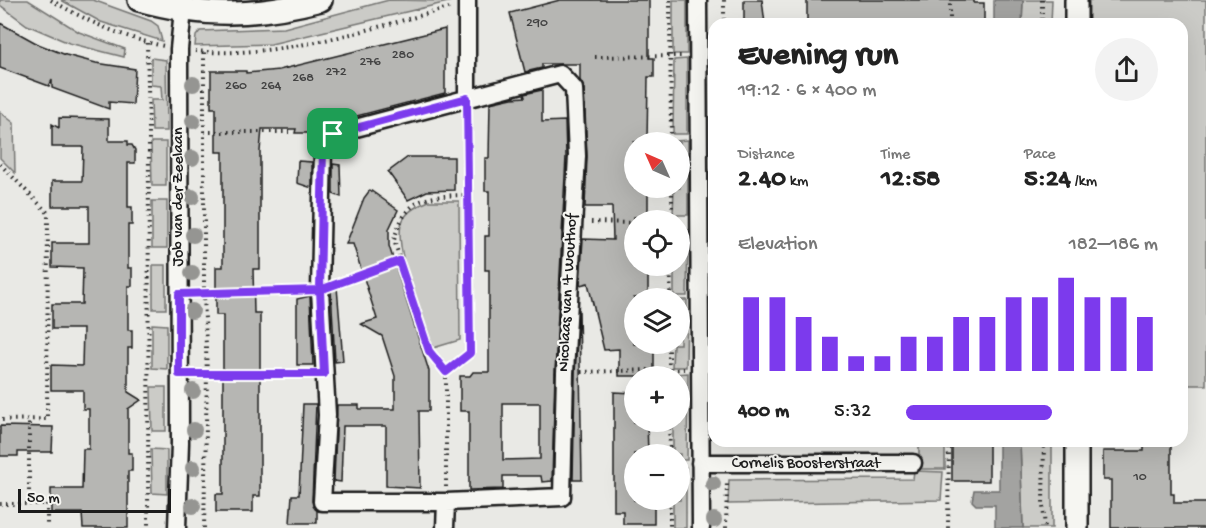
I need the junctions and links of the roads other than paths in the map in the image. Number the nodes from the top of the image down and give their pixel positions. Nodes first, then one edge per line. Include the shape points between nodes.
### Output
1 (139, 0) edge
2 (321, 0) edge
3 (467, 0) edge
4 (698, 0) edge
5 (1076, 0) edge
6 (183, 10) junction
7 (1076, 18) edge
8 (467, 98) junction
9 (707, 204) edge
10 (707, 334) edge
11 (1077, 447) edge
12 (700, 464) junction
13 (913, 464) dead end
14 (446, 502) junction
15 (177, 528) edge
16 (445, 528) edge
17 (701, 528) edge
18 (1077, 528) edge

1 - 6 street
2 - 6 street via 250,14
3 - 8 street
4 - 9 street
5 - 7 street
6 - 15 street, Job van der Zeelaan via 179,49
8 - 14 street, Nicolaas van 't Wouthof via 333,134 323,149 320,290 327,415 322,502
8 - 14 street, Nicolaas van 't Wouthof via 560,74 574,90 577,156 562,497
9 - 10 street
10 - 12 street via 701,369
11 - 18 street
12 - 13 street, Cornelis Boosterstraat
12 - 17 street
14 - 16 street

